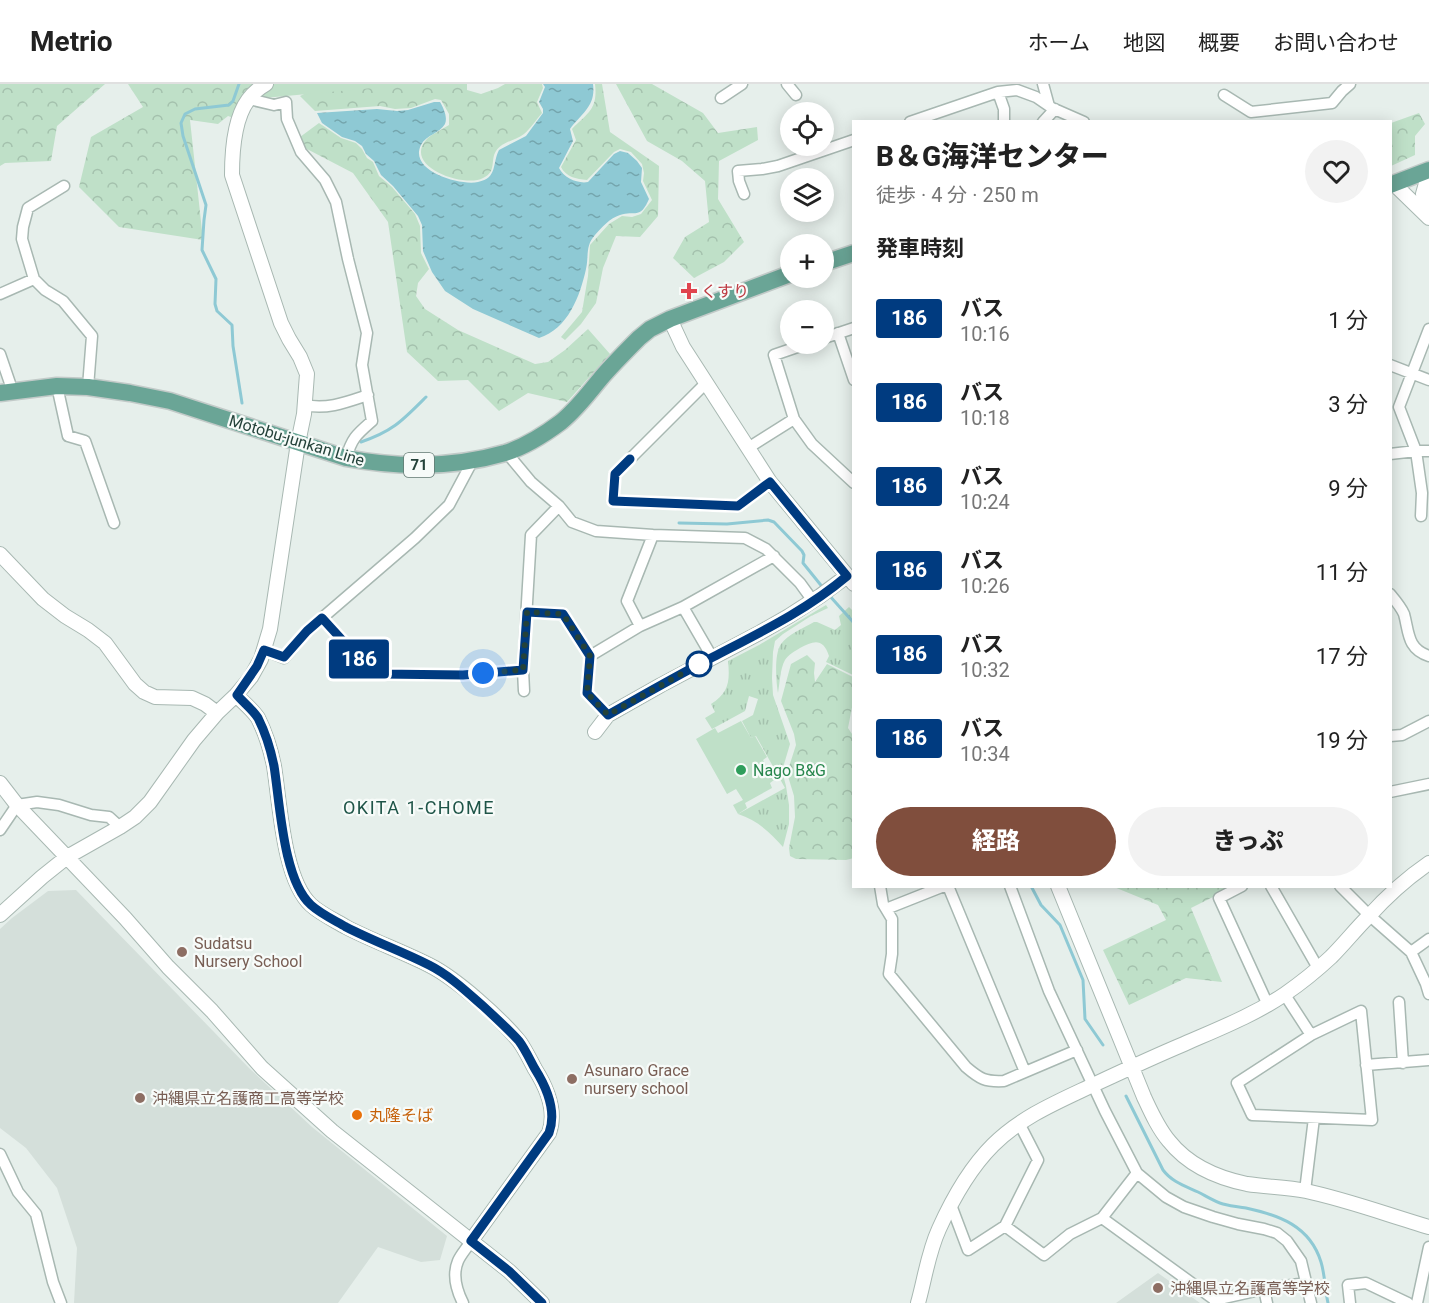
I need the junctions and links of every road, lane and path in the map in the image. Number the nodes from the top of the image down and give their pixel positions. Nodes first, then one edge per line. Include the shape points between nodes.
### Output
1 (266, 84) edge
2 (742, 84) edge
3 (787, 84) edge
4 (1043, 84) edge
5 (1350, 84) edge
6 (998, 92) junction
7 (796, 95) dead end
8 (1224, 95) dead end
9 (721, 98) dead end
10 (249, 99) junction
11 (1052, 108) junction
12 (916, 120) edge
13 (1004, 120) edge
14 (1044, 120) edge
15 (1079, 120) edge
16 (852, 141) edge
17 (1429, 171) edge
18 (1392, 185) edge
19 (63, 186) dead end
20 (744, 194) dead end
21 (1429, 213) edge
22 (1429, 218) edge
23 (852, 254) edge
24 (834, 260) edge
25 (780, 278) edge
26 (34, 279) junction
27 (0, 294) edge
28 (670, 319) junction
29 (852, 329) edge
30 (1429, 329) edge
31 (838, 333) junction
32 (834, 334) edge
33 (780, 353) edge
34 (0, 354) edge
35 (1392, 365) edge
36 (1413, 373) junction
37 (852, 374) edge
38 (1429, 380) edge
39 (706, 383) junction
40 (57, 386) junction
41 (88, 387) junction
42 (7, 392) edge
43 (368, 395) junction
44 (305, 405) junction
45 (794, 419) junction
46 (298, 443) junction
47 (748, 448) junction
48 (1416, 451) junction
49 (1429, 451) edge
50 (506, 452) junction
51 (1392, 454) edge
52 (346, 459) junction
53 (473, 460) junction
54 (849, 473) edge
55 (770, 482) junction
56 (559, 506) junction
57 (1421, 516) dead end
58 (114, 523) dead end
59 (652, 535) junction
60 (0, 554) edge
61 (774, 556) junction
62 (846, 581) edge
63 (1392, 597) edge
64 (817, 598) junction
65 (683, 607) junction
66 (527, 612) junction
67 (322, 618) junction
68 (640, 626) junction
69 (264, 650) junction
70 (590, 656) junction
71 (1429, 656) edge
72 (712, 657) junction
73 (523, 670) junction
74 (524, 691) dead end
75 (237, 695) junction
76 (217, 713) junction
77 (608, 715) junction
78 (1429, 722) edge
79 (595, 732) dead end
80 (1392, 736) edge
81 (0, 783) edge
82 (1429, 784) edge
83 (1392, 792) edge
84 (17, 805) junction
85 (120, 827) junction
86 (0, 830) edge
87 (67, 857) junction
88 (1429, 863) edge
89 (880, 888) edge
90 (941, 888) edge
91 (947, 888) edge
92 (1011, 888) edge
93 (1059, 888) edge
94 (1238, 888) edge
95 (1272, 888) edge
96 (1342, 888) edge
97 (886, 909) junction
98 (0, 915) edge
99 (1369, 915) junction
100 (1429, 939) edge
101 (1411, 952) junction
102 (1318, 968) junction
103 (1428, 987) edge
104 (1285, 994) junction
105 (1399, 1002) dead end
106 (1268, 1005) junction
107 (1311, 1035) junction
108 (1077, 1050) junction
109 (1429, 1060) edge
110 (1403, 1063) junction
111 (1366, 1065) junction
112 (1132, 1066) junction
113 (1025, 1072) junction
114 (1094, 1085) junction
115 (1314, 1118) junction
116 (1019, 1123) junction
117 (0, 1154) edge
118 (1137, 1173) junction
119 (1305, 1191) junction
120 (951, 1205) junction
121 (1102, 1218) junction
122 (1005, 1226) junction
123 (1429, 1227) edge
124 (471, 1241) junction
125 (1429, 1247) edge
126 (1306, 1283) junction
127 (1264, 1290) junction
128 (1215, 1301) edge
129 (61, 1303) edge
130 (463, 1303) edge
131 (542, 1303) edge
132 (918, 1303) edge
133 (1267, 1303) edge
134 (1311, 1303) edge
135 (1350, 1303) edge
136 (1408, 1303) edge
137 (1417, 1303) edge

1 - 10 street
2 - 9 street
3 - 7 street
4 - 11 street
5 - 8 street via 1332,103 1251,112
6 - 11 street via 1017,90
6 - 12 street
6 - 13 street
10 - 43 street via 274,105 286,102 301,152 325,180 336,202 367,333 362,365
10 - 44 street via 236,131 232,175 281,323 307,374
11 - 14 street
11 - 15 street
16 - 20 street via 778,166 738,171
17 - 18 main road
17 - 21 street via 1423,194
18 - 22 street
19 - 26 street via 28,208 22,239
23 - 24 main road
25 - 28 main road, Motobu-junkan Line / 71
26 - 27 street
26 - 41 street via 63,301 92,336
28 - 39 street
28 - 50 main road, Motobu-junkan Line / 71 via 639,338 562,421
29 - 31 street
30 - 36 street
31 - 32 street
31 - 37 street
33 - 45 street via 774,355
34 - 42 street
35 - 36 street
36 - 38 street
36 - 48 street via 1399,407
39 - 47 street
39 - 55 street via 615,474 613,501 738,506
40 - 41 main road, Motobu-junkan Line / 71
40 - 42 main road, Motobu-junkan Line / 71
40 - 58 street via 68,436 85,441
41 - 46 main road, Motobu-junkan Line / 71 via 170,401
43 - 44 street via 339,404
43 - 52 street via 372,421 352,441
44 - 46 street
45 - 47 street
45 - 54 street via 812,444
46 - 52 main road, Motobu-junkan Line / 71
46 - 69 street
47 - 55 street
48 - 49 street
48 - 51 street
48 - 57 street
50 - 53 main road, Motobu-junkan Line / 71
50 - 56 street via 531,482
52 - 53 main road, Motobu-junkan Line / 71 via 405,465
53 - 67 street via 449,505
55 - 62 street
56 - 59 street via 572,522 596,531
56 - 66 street via 531,535
59 - 61 street via 745,538
59 - 68 street via 627,601
60 - 76 street via 42,599 105,643 144,692 154,697 192,698
61 - 64 street
61 - 65 street
62 - 64 street
63 - 71 street via 1403,611 1409,638 1421,654
64 - 72 street
65 - 68 street
65 - 72 street
66 - 70 street via 563,614
66 - 73 street
67 - 69 street via 284,657
67 - 73 street via 364,664 381,674 463,675
68 - 70 street
69 - 75 street
70 - 77 street via 587,693
72 - 77 street
73 - 74 street
75 - 76 street
75 - 124 street via 257,717 274,763 292,876 310,904 328,917 453,980 520,1043 543,1082 553,1116 549,1133
76 - 85 street via 150,802
77 - 79 street
78 - 80 street
81 - 84 street
82 - 83 street
84 - 85 street via 58,805 109,817
84 - 86 street
84 - 87 street
85 - 87 street
87 - 98 street
87 - 124 street via 262,1068 332,1131
88 - 99 street
89 - 97 street
90 - 97 street
91 - 113 street
92 - 108 street via 1049,991
93 - 112 street
94 - 106 street via 1219,898
95 - 102 street
96 - 99 street
97 - 113 street via 892,919 889,974 966,1067 979,1078 992,1082
99 - 101 street
99 - 102 street
100 - 101 street
101 - 103 street
102 - 104 street
104 - 106 street
104 - 107 street
105 - 110 street
106 - 112 street
107 - 111 street via 1360,1011
107 - 115 street via 1237,1083 1252,1115
108 - 113 street
108 - 114 street
109 - 110 street
110 - 111 street
111 - 115 street via 1372,1120
112 - 114 street
112 - 119 street via 1156,1122 1183,1155 1228,1180
114 - 116 street
114 - 118 street
115 - 119 street
116 - 120 street via 982,1157
116 - 122 street via 1038,1160
117 - 129 street via 18,1192 36,1214
118 - 121 street
118 - 126 street via 1184,1207 1277,1233 1295,1251
119 - 123 street
120 - 122 street via 968,1250
120 - 132 street via 938,1231
121 - 122 street via 1070,1234 1044,1255
121 - 128 street
124 - 130 street via 454,1276
124 - 131 street
125 - 137 street
126 - 127 street
126 - 134 street
127 - 128 street
127 - 133 street
135 - 136 street via 1348,1286 1366,1283

